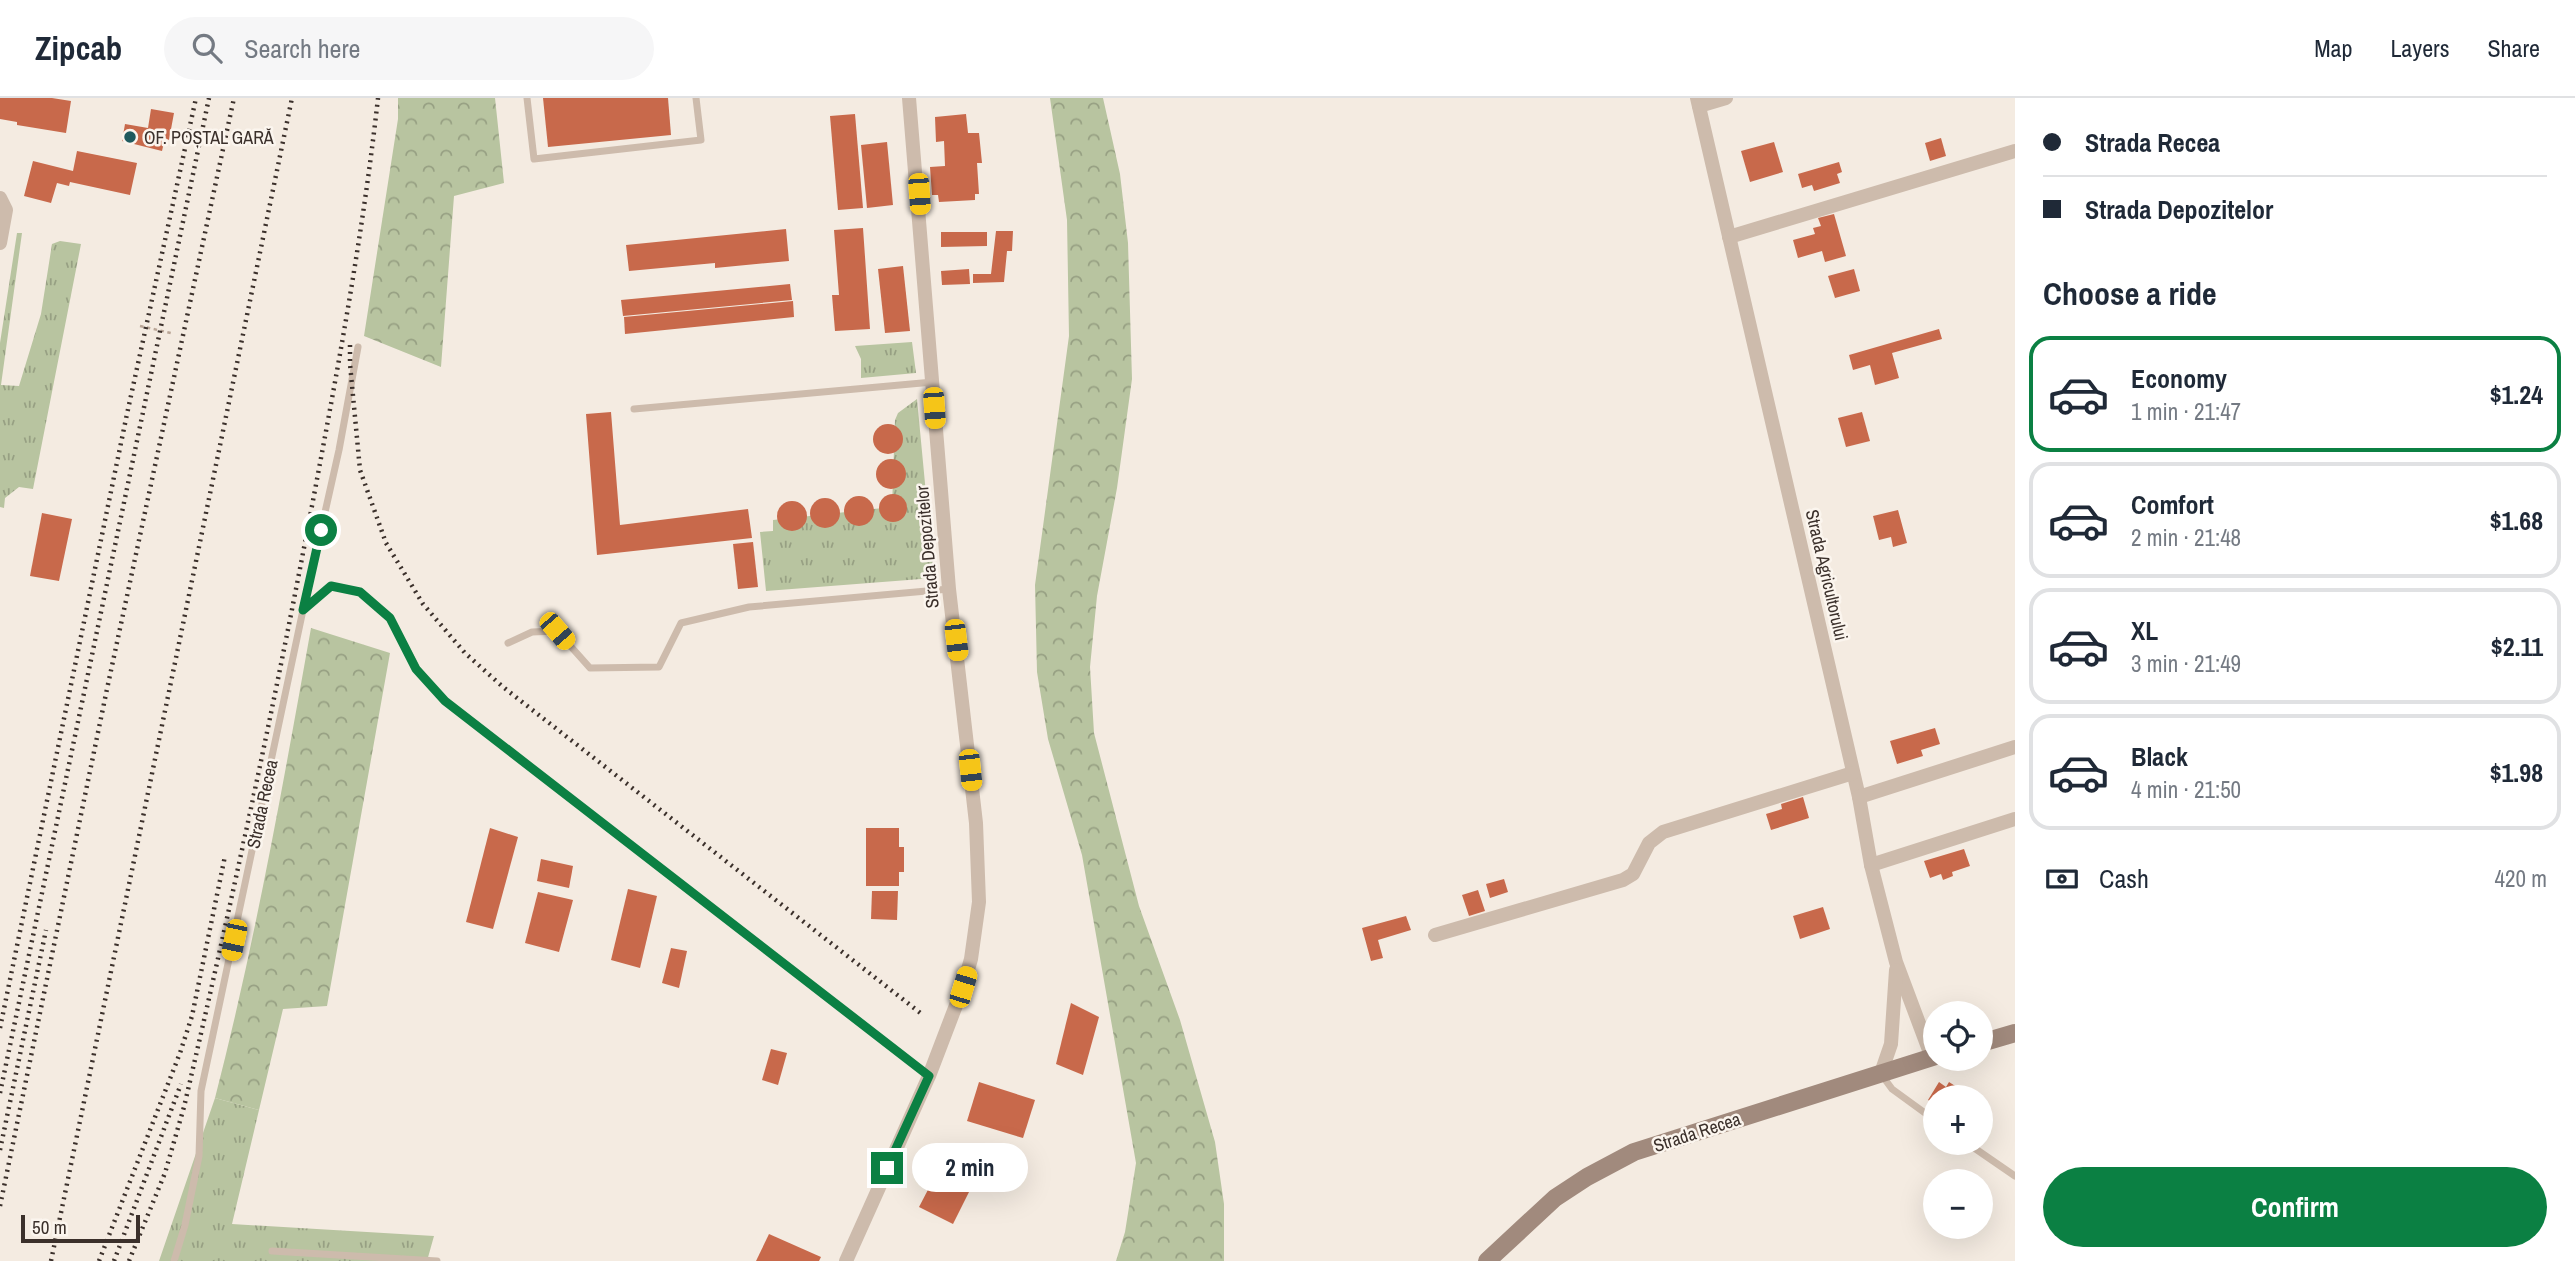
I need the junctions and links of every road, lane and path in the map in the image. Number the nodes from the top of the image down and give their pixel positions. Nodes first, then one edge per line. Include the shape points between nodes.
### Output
1 (527, 98) edge
2 (696, 98) edge
3 (909, 98) edge
4 (1726, 98) edge
5 (1698, 102) edge
6 (2015, 151) edge
7 (0, 198) edge
8 (1729, 237) junction
9 (0, 243) edge
10 (140, 326) dead end
11 (171, 333) dead end
12 (358, 347) dead end
13 (933, 382) junction
14 (634, 409) dead end
15 (949, 589) junction
16 (303, 610) junction
17 (508, 643) dead end
18 (2015, 747) edge
19 (1853, 773) junction
20 (1859, 797) junction
21 (2015, 819) edge
22 (1871, 865) junction
23 (1434, 935) dead end
24 (1896, 962) junction
25 (1923, 1030) edge
26 (2015, 1033) edge
27 (1993, 1039) edge
28 (1923, 1060) edge
29 (1881, 1073) junction
30 (929, 1076) junction
31 (1923, 1112) edge
32 (1984, 1155) edge
33 (2015, 1176) edge
34 (272, 1251) dead end
35 (174, 1261) edge
36 (437, 1261) edge
37 (846, 1261) edge
38 (1487, 1261) edge

1 - 2 lane via 534,159 701,139
3 - 13 street, Strada Depozitelor
4 - 5 street
5 - 8 street, Strada Agricultorului
6 - 8 street
7 - 9 street via 6,210
8 - 19 street, Strada Agricultorului
10 - 11 path
12 - 16 lane, Strada Recea
13 - 14 lane
13 - 15 street, Strada Depozitelor
15 - 17 lane via 749,607 681,623 659,667 590,668 557,631 532,632
15 - 30 street, Strada Depozitelor via 976,823 979,902 971,959
16 - 30 lane via 331,586 360,592 390,618 416,669 445,701
16 - 35 lane, Strada Recea via 201,1091 200,1156
18 - 20 street
19 - 20 street, Strada Agricultorului
19 - 23 street via 1663,832 1649,843 1633,874 1623,880
20 - 22 street, Strada Agricultorului
21 - 22 street
22 - 24 street, Strada Agricultorului
24 - 25 street, Strada Agricultorului
24 - 29 street via 1891,1044
26 - 27 main road
28 - 29 main road, Strada Recea
29 - 31 lane via 1892,1090
29 - 38 main road, Strada Recea via 1634,1152 1555,1198
30 - 37 street, Strada Depozitelor
32 - 33 lane
34 - 36 lane

